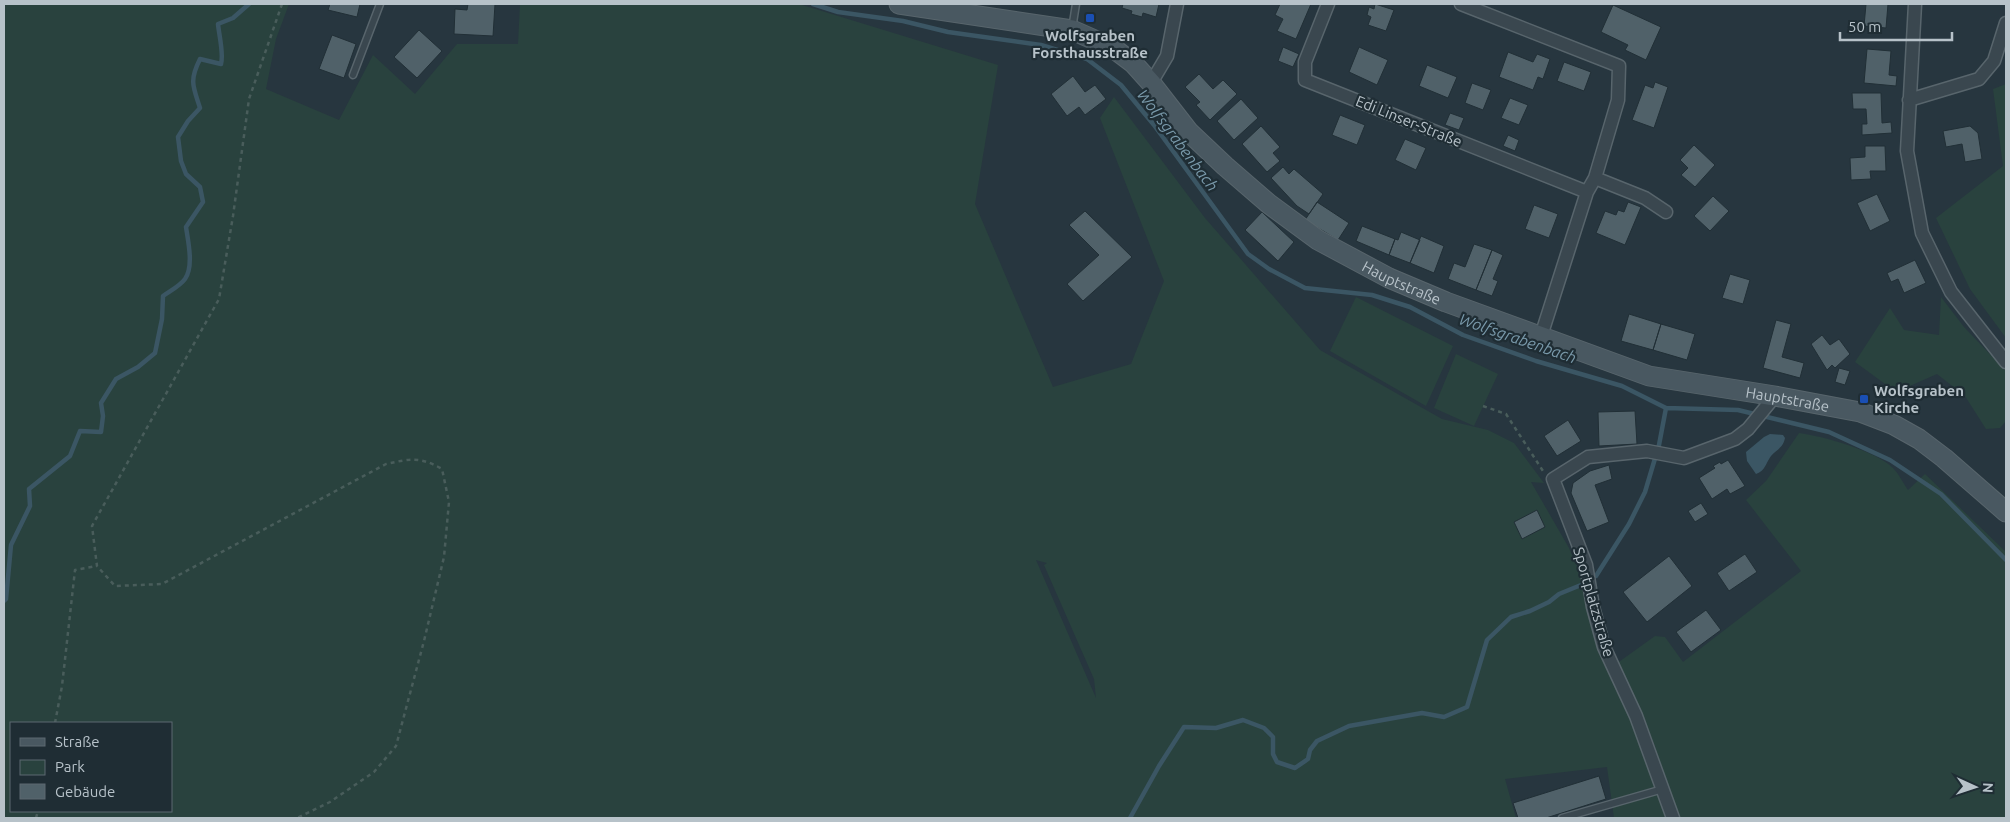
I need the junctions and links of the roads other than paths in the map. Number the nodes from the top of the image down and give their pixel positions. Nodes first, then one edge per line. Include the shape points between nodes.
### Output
1 (380, 4) edge
2 (907, 4) edge
3 (1076, 4) edge
4 (1177, 4) edge
5 (1328, 4) edge
6 (1460, 4) edge
7 (1915, 4) edge
8 (2006, 23) edge
9 (1072, 30) junction
10 (2006, 51) edge
11 (1994, 61) junction
12 (353, 75) dead end
13 (1151, 83) junction
14 (1909, 100) junction
15 (1595, 178) junction
16 (1587, 192) junction
17 (1666, 212) dead end
18 (1541, 336) junction
19 (2006, 362) edge
20 (1769, 403) junction
21 (2006, 512) edge
22 (1662, 789) junction
23 (1562, 818) edge
24 (1673, 818) edge

1 - 12 lane
2 - 9 main road, Hauptstraße
3 - 9 lane
4 - 13 street via 1167,56
5 - 16 street, Edi Linser-Straße via 1305,62 1306,80
6 - 15 street via 1619,66 1618,100
7 - 14 street
8 - 11 street
9 - 13 main road, Hauptstraße via 1113,48 1133,63
10 - 11 street
11 - 14 street via 1979,80
13 - 18 main road, Hauptstraße via 1189,132 1225,166 1318,240 1390,278
14 - 19 street via 1907,151 1922,233 1951,292
15 - 16 street
15 - 17 street via 1645,198
16 - 18 street
18 - 20 main road, Hauptstraße via 1649,376
20 - 21 main road, Hauptstraße via 1860,412 1894,425 1944,458
20 - 22 street, Sportplatzstraße via 1748,429 1735,439 1684,458 1646,451 1588,457 1553,479 1586,565 1604,648 1636,716
22 - 23 lane
22 - 24 street, Sportplatzstraße

